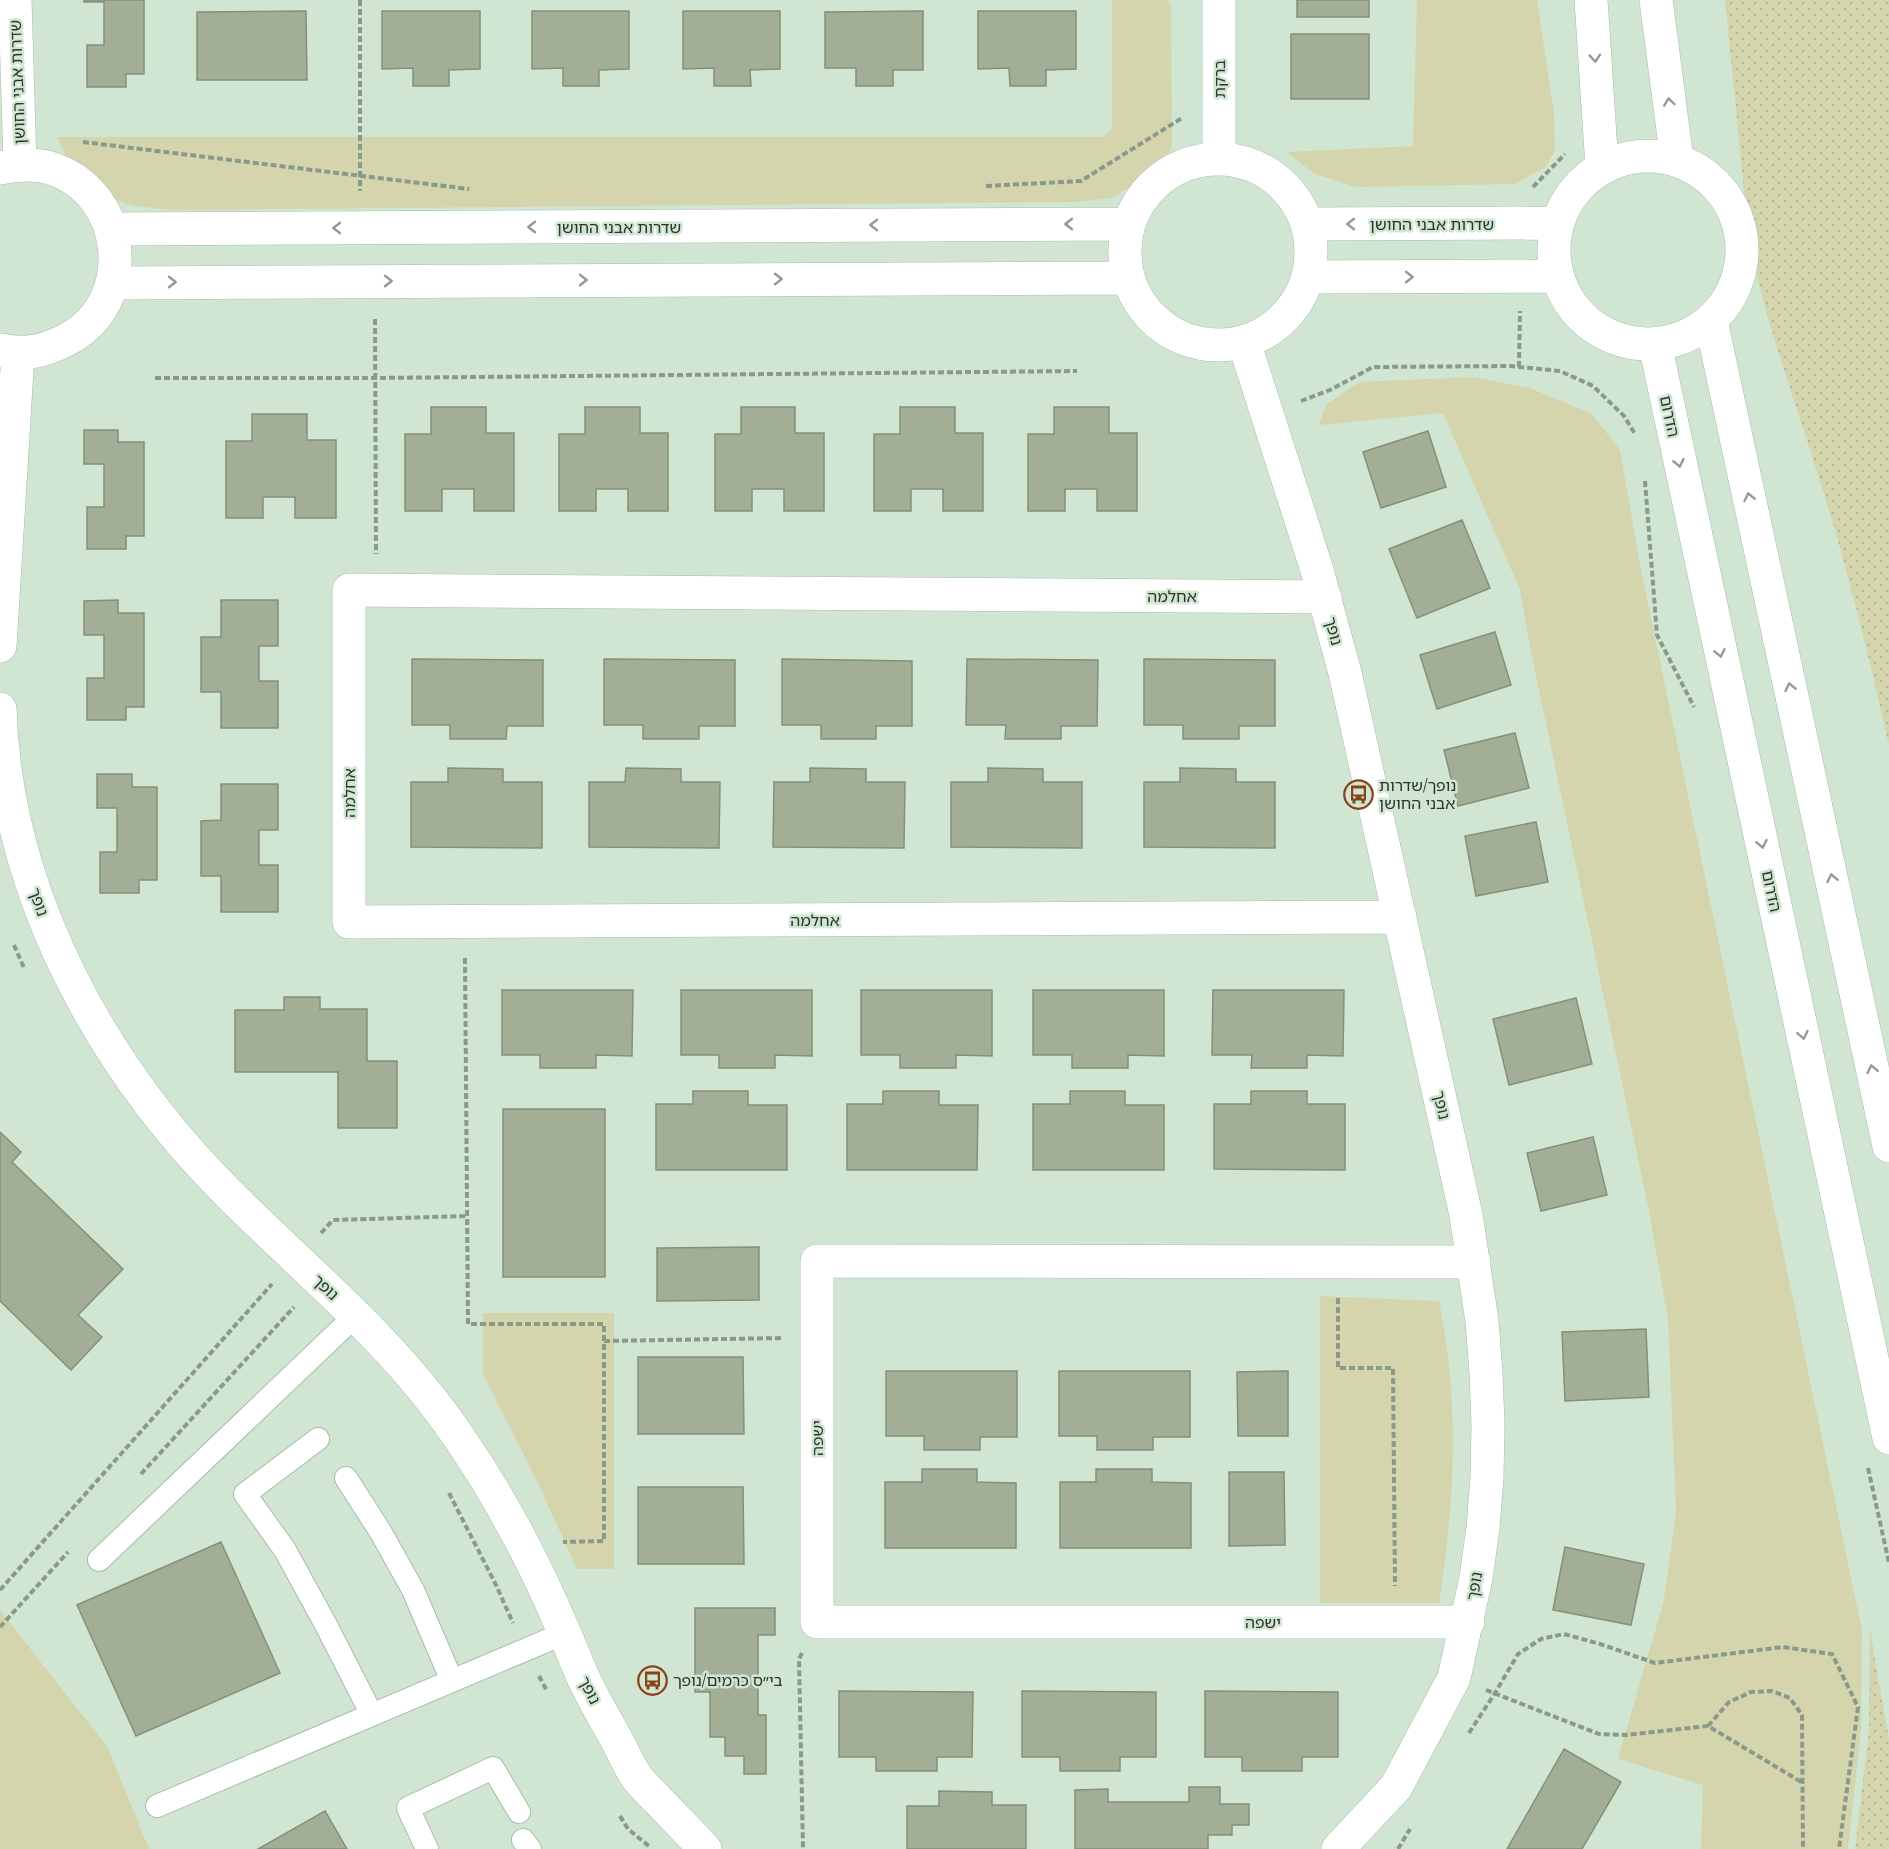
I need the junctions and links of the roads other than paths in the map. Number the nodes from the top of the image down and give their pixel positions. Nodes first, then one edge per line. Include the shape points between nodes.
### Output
1 (15, 0) edge
2 (1219, 0) edge
3 (1591, 0) edge
4 (1656, 0) edge
5 (1219, 158) junction
6 (1677, 160) junction
7 (10, 166) edge
8 (1602, 167) junction
9 (1128, 224) junction
10 (1308, 224) junction
11 (1557, 224) junction
12 (111, 229) junction
13 (1557, 276) junction
14 (1309, 277) junction
15 (1127, 278) junction
16 (114, 283) junction
17 (1711, 321) junction
18 (1244, 342) junction
19 (1655, 344) junction
20 (9, 351) edge
21 (1325, 597) junction
22 (0, 646) edge
23 (0, 709) edge
24 (3, 771) edge
25 (1400, 917) junction
26 (1889, 1146) edge
27 (1474, 1262) junction
28 (356, 1315) junction
29 (1889, 1438) edge
30 (318, 1439) dead end
31 (346, 1478) dead end
32 (99, 1560) dead end
33 (1468, 1622) junction
34 (565, 1633) junction
35 (452, 1681) junction
36 (372, 1715) junction
37 (157, 1806) dead end
38 (519, 1812) dead end
39 (1351, 1845) edge
40 (427, 1849) edge
41 (705, 1849) edge

1 - 7 street, שדרות אבני החושן
2 - 5 street, ברקת
3 -> 8 street
6 -> 4 street
5 - 9 street via 1189,162 1162,176 1141,197
5 - 10 street via 1248,163 1274,177 1295,198
6 - 8 street via 1652,155 1626,158
6 - 17 street via 1702,172 1723,192 1737,217 1743,244 1740,273 1729,298
7 - 12 street via 50,168 76,181 98,202
8 - 11 street via 1582,181 1566,201
9 -> 12 street, שדרות אבני החושן
9 - 15 street via 1123,251
11 -> 10 street, שדרות אבני החושן
10 - 14 street via 1312,251
11 - 13 street via 1553,250
12 - 16 street via 116,256
14 -> 13 street
13 - 19 street via 1568,300 1598,330 1629,343
14 - 18 street via 1300,299 1284,318 1266,333
16 -> 15 street
15 - 18 street via 1139,305 1160,326 1186,341 1214,346
16 - 20 street via 100,312 78,334 49,349
17 - 19 street via 1685,337
26 -> 17 street
18 - 21 street, נופך
19 -> 29 street, הדרום
20 - 22 street
21 - 25 street, נופך
21 - 25 street, אחלמה via 349,590 349,922
23 - 24 street, נופך
24 - 28 street, נופך via 29,875 48,928 102,1033 179,1139 227,1192
25 - 27 street, נופך
27 - 33 street, נופך via 1482,1321 1488,1435 1483,1528
27 - 33 street, ישפה via 816,1261 816,1622
28 - 32 lane
28 - 34 street, נופך via 402,1365 480,1470 522,1543
30 - 36 lane via 245,1494 285,1550
31 - 35 lane via 413,1590
33 - 39 street, נופך via 1454,1678 1396,1787
34 - 35 lane
34 - 41 street, נופך via 583,1678 638,1778
35 - 36 lane
36 - 37 lane
38 - 40 lane via 492,1768 408,1808

